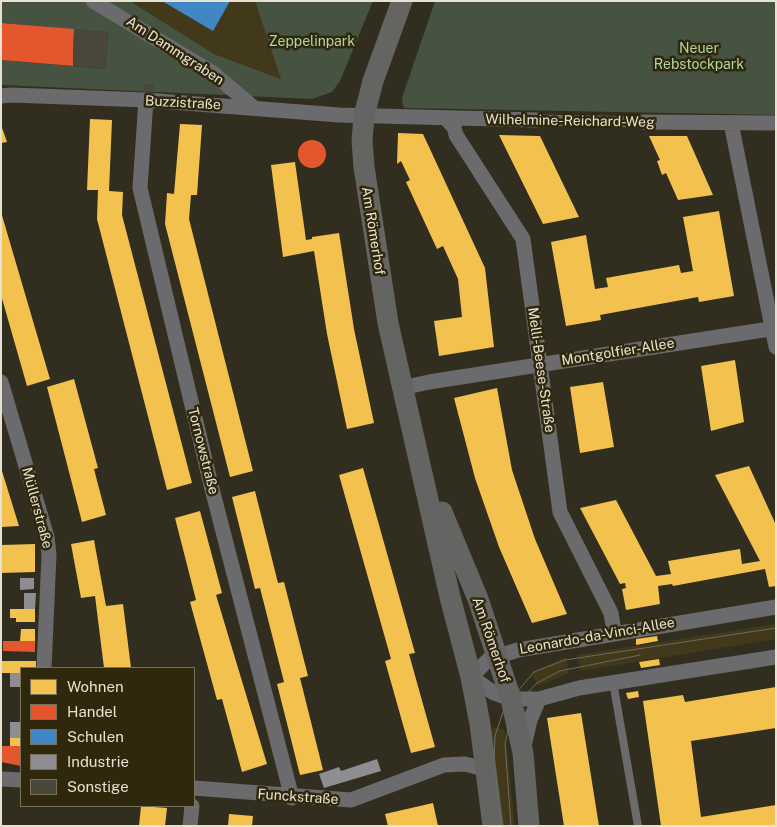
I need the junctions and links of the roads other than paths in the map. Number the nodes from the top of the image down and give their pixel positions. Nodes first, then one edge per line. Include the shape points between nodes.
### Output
1 (92, 1) edge
2 (402, 1) edge
3 (1, 96) edge
4 (146, 100) junction
5 (253, 107) junction
6 (364, 116) junction
7 (446, 119) junction
8 (537, 120) joint
9 (643, 122) joint
10 (731, 123) junction
11 (776, 123) edge
12 (774, 329) edge
13 (776, 347) edge
14 (541, 364) junction
15 (1, 382) edge
16 (402, 388) junction
17 (421, 464) junction
18 (776, 607) edge
19 (614, 632) junction
20 (497, 654) junction
21 (776, 657) edge
22 (44, 667) edge
23 (471, 677) junction
24 (613, 682) junction
25 (511, 699) junction
26 (540, 699) junction
27 (523, 753) junction
28 (485, 769) junction
29 (1, 780) edge
30 (20, 780) edge
31 (195, 788) edge
32 (292, 798) junction
33 (192, 807) edge
34 (190, 826) edge
35 (493, 826) edge
36 (529, 826) edge
37 (638, 826) edge

1 - 5 street, Am Dammgraben via 213,73
2 - 6 main road, Am Römerhof
3 - 4 street, Buzzistraße
4 - 5 street, Buzzistraße
4 - 32 street, Tornowstraße via 140,188 212,489
5 - 6 street, Buzzistraße
6 - 7 street, Wilhelmine-Reichard-Weg
6 - 16 main road, Am Römerhof via 362,141 370,213
7 - 8 street, Wilhelmine-Reichard-Weg
7 - 14 street, Melli-Beese-Straße via 523,239
8 - 9 street, Wilhelmine-Reichard-Weg
9 - 10 street, Wilhelmine-Reichard-Weg
10 - 11 street, Wilhelmine-Reichard-Weg
10 - 12 street
12 - 13 street
12 - 14 street, Montgolfier-Allee
14 - 16 street, Montgolfier-Allee
14 - 19 street, Melli-Beese-Straße via 560,512 611,613
15 - 22 street, Müllerstraße via 47,537
16 - 17 main road, Am Römerhof
17 - 20 main road, Am Römerhof via 478,599
17 - 23 main road, Am Römerhof
18 - 19 street, Leonardo-da-Vinci-Allee
19 - 20 street, Leonardo-da-Vinci-Allee
20 - 23 street, Leonardo-da-Vinci-Allee
20 - 25 main road, Am Römerhof
21 - 24 street
23 - 25 street via 494,693
23 - 28 main road, Am Römerhof
24 - 26 street
24 - 37 lane
25 - 26 street
25 - 27 main road, Am Römerhof
26 - 27 street via 530,720
27 - 36 main road, Am Römerhof
28 - 32 street, Funckstraße via 465,764 444,765 351,800
28 - 35 main road, Am Römerhof
29 - 30 street
31 - 32 street, Funckstraße
33 - 34 street

